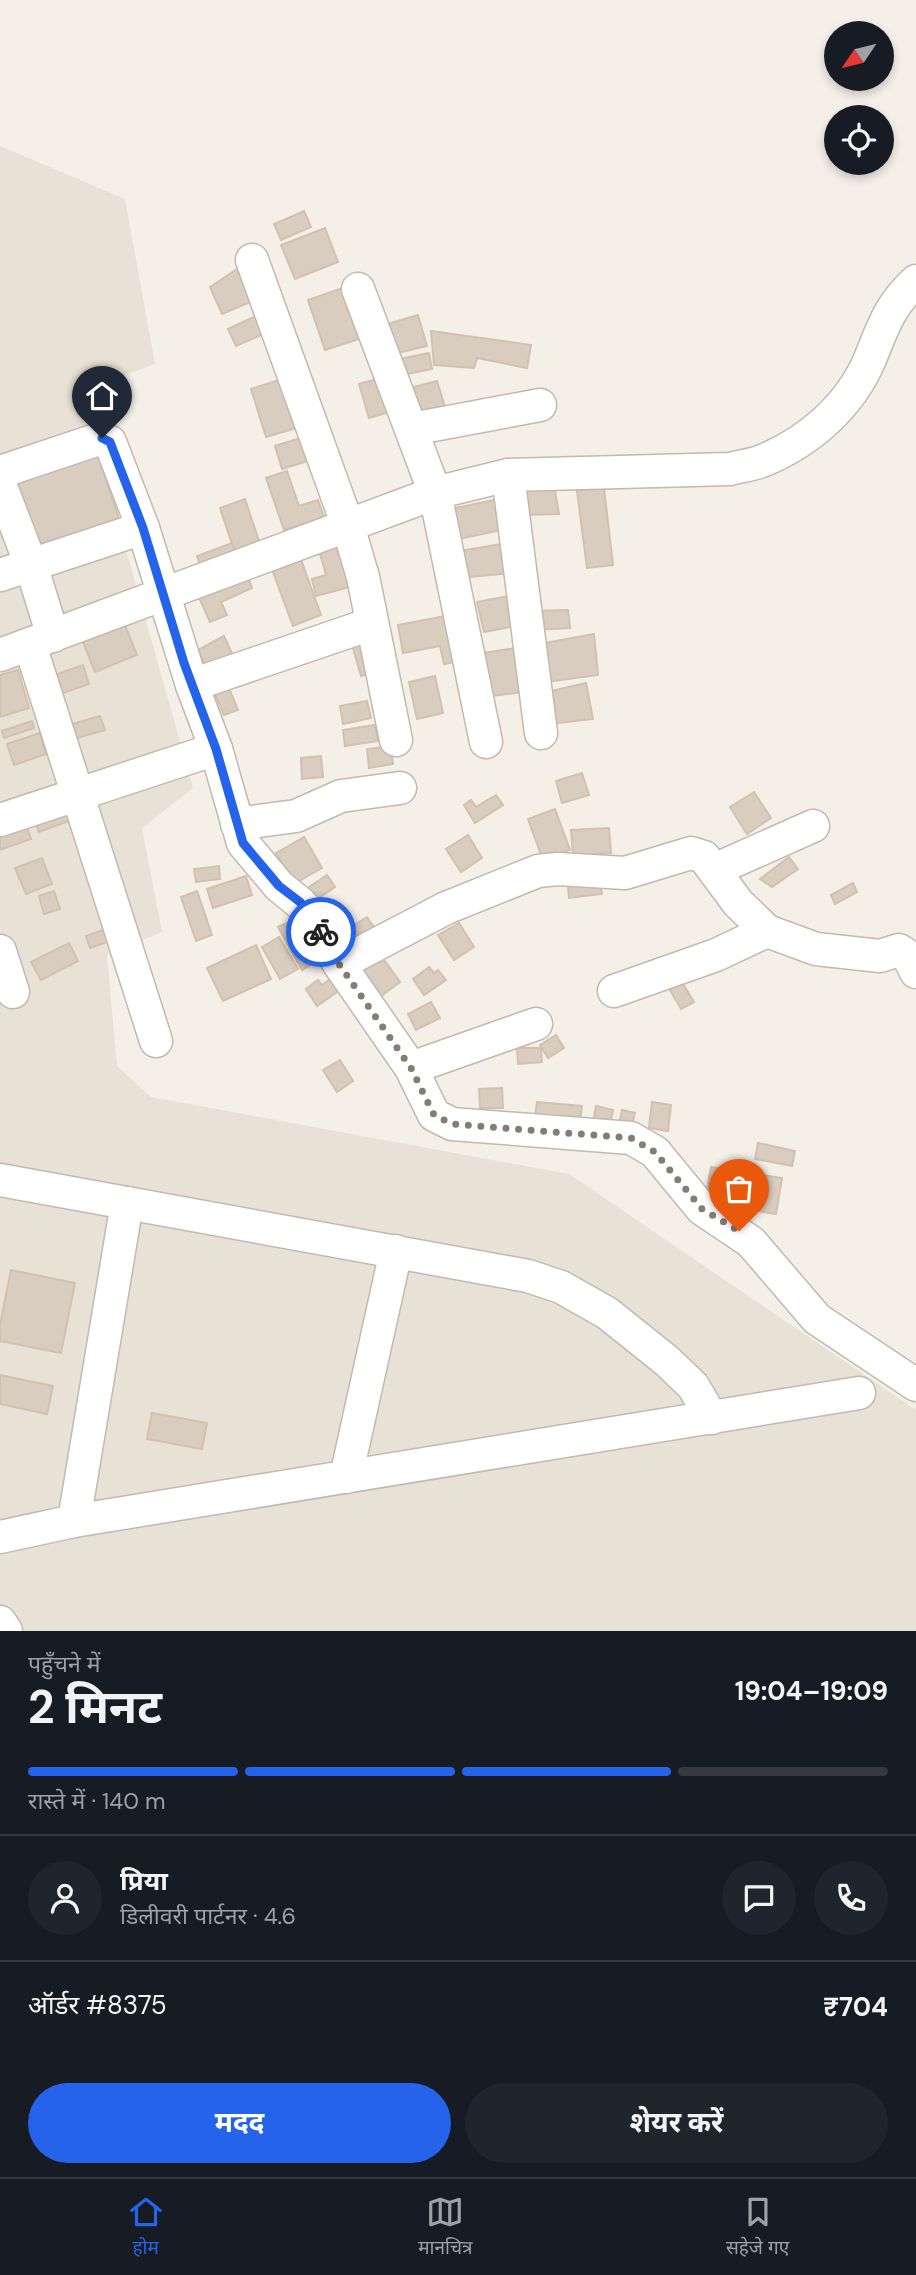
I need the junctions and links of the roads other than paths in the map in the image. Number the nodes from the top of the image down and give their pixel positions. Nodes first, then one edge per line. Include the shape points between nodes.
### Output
1 (252, 261) dead end
2 (916, 281) edge
3 (358, 289) dead end
4 (540, 405) dead end
5 (412, 429) junction
6 (0, 472) edge
7 (508, 475) junction
8 (0, 484) edge
9 (435, 493) junction
10 (348, 526) junction
11 (143, 528) junction
12 (30, 565) junction
13 (0, 575) edge
14 (162, 596) junction
15 (371, 624) junction
16 (41, 641) junction
17 (0, 655) edge
18 (192, 685) junction
19 (541, 733) dead end
20 (396, 740) dead end
21 (486, 742) dead end
22 (216, 749) junction
23 (400, 788) dead end
24 (79, 794) junction
25 (0, 820) edge
26 (237, 824) junction
27 (813, 826) dead end
28 (714, 870) junction
29 (767, 931) junction
30 (0, 951) edge
31 (339, 964) junction
32 (916, 972) edge
33 (614, 991) dead end
34 (13, 992) dead end
35 (536, 1024) dead end
36 (156, 1041) dead end
37 (411, 1068) junction
38 (0, 1181) edge
39 (127, 1203) junction
40 (396, 1251) junction
41 (916, 1385) edge
42 (859, 1393) dead end
43 (712, 1418) junction
44 (346, 1477) junction
45 (74, 1521) junction
46 (0, 1537) edge
47 (0, 1622) edge
48 (6, 1631) edge

1 - 10 street
2 - 7 street via 900,296 853,391 828,421 761,462 730,469
3 - 5 street
4 - 5 street
5 - 9 street
6 - 11 street via 102,438 110,442
7 - 9 street
7 - 19 street
8 - 12 street
9 - 10 street
9 - 21 street
10 - 14 street
10 - 15 street
11 - 12 street
11 - 14 street
12 - 13 street
12 - 16 street
14 - 16 street
14 - 18 street
15 - 18 street
15 - 20 street
16 - 17 street
16 - 24 street
18 - 22 street
22 - 24 street
22 - 26 street
23 - 26 street via 341,796 296,816
24 - 25 street
24 - 36 street
26 - 31 street via 243,843 313,918
27 - 28 street
28 - 29 street via 738,903
28 - 31 street via 704,857 691,853 625,873 538,871 446,908
29 - 32 street via 816,949 880,956 899,950
29 - 33 street via 716,956
30 - 34 street
31 - 37 street
35 - 37 street
37 - 41 street via 434,1115 452,1124 631,1138 645,1144 702,1209 751,1241 817,1319
38 - 39 street
39 - 40 street
39 - 45 street
40 - 43 street via 528,1276 561,1287 607,1314 667,1361 693,1386
40 - 44 street
42 - 43 street
43 - 44 street
44 - 45 street
45 - 46 street
47 - 48 street

